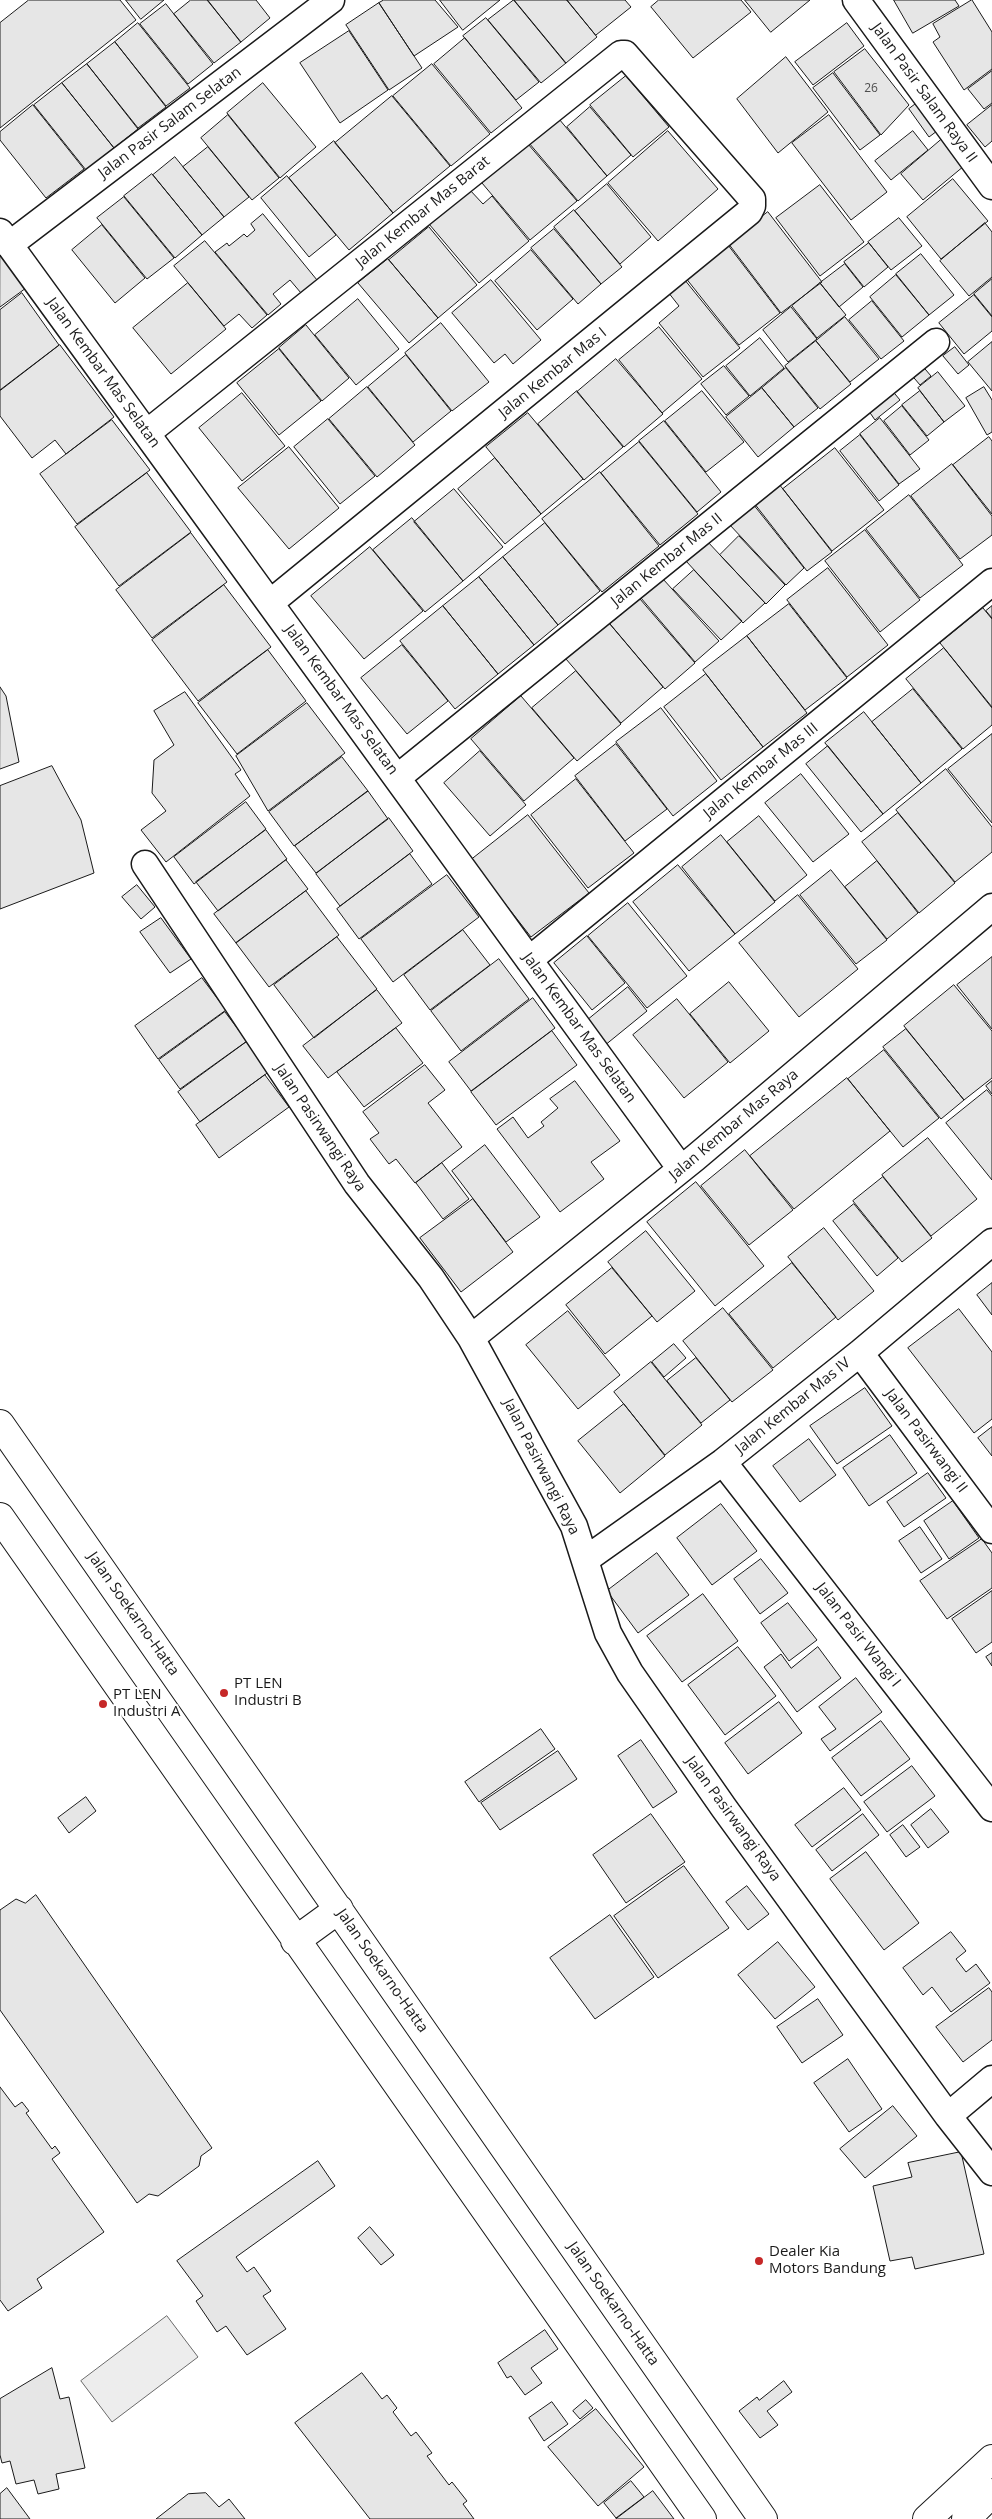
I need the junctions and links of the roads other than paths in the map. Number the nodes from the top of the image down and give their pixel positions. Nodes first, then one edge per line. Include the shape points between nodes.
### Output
1 (330, 0) edge
2 (856, 0) edge
3 (688, 127) joint
4 (992, 186) edge
5 (5, 238) edge
6 (936, 342) dead end
7 (146, 433) junction
8 (992, 582) edge
9 (270, 603) junction
10 (398, 778) junction
11 (145, 864) dead end
12 (992, 907) edge
13 (529, 960) junction
14 (681, 1169) junction
15 (992, 1242) edge
16 (471, 1338) junction
17 (860, 1353) junction
18 (0, 1424) edge
19 (723, 1462) junction
20 (0, 1517) edge
21 (992, 1530) edge
22 (585, 1560) junction
23 (992, 1808) edge
24 (339, 1909) junction
25 (295, 1941) junction
26 (992, 2079) edge
27 (948, 2116) junction
28 (992, 2172) edge
29 (992, 2459) edge
30 (992, 2493) edge
31 (702, 2519) edge
32 (763, 2519) edge
33 (927, 2519) edge
34 (966, 2519) edge

1 - 5 street, Jalan Pasir Salam Selatan
2 - 4 street, Jalan Pasir Salam Raya II
3 - 7 street, Jalan Kembar Mas Barat via 625,54 620,54
3 - 9 street, Jalan Kembar Mas I via 752,199 749,212
5 - 7 street, Jalan Kembar Mas Selatan
6 - 10 street, Jalan Kembar Mas II
7 - 9 street, Jalan Kembar Mas Selatan
8 - 13 street, Jalan Kembar Mas III
9 - 10 street, Jalan Kembar Mas Selatan
10 - 13 street, Jalan Kembar Mas Selatan
11 - 16 street, Jalan Pasirwangi Raya via 357,1184 431,1278
12 - 14 street, Jalan Kembar Mas Raya
13 - 14 street, Jalan Kembar Mas Selatan
14 - 16 street, Jalan Kembar Mas Raya
15 - 17 street, Jalan Kembar Mas IV
16 - 22 street, Jalan Pasirwangi Raya via 574,1526
17 - 19 street, Jalan Kembar Mas IV
17 - 21 street, Jalan Pasirwangi II
18 - 24 main road, Jalan Soekarno-Hatta
19 - 22 street, Jalan Kembar Mas IV
19 - 23 street, Jalan Pasir Wangi I
20 - 25 main road
22 - 27 street, Jalan Pasirwangi Raya via 608,1633 630,1673
24 - 25 main road
24 - 32 main road, Jalan Soekarno-Hatta
25 - 31 main road
26 - 27 street
27 - 28 street, Jalan Pasirwangi Raya
29 - 33 main road
30 - 34 main road

